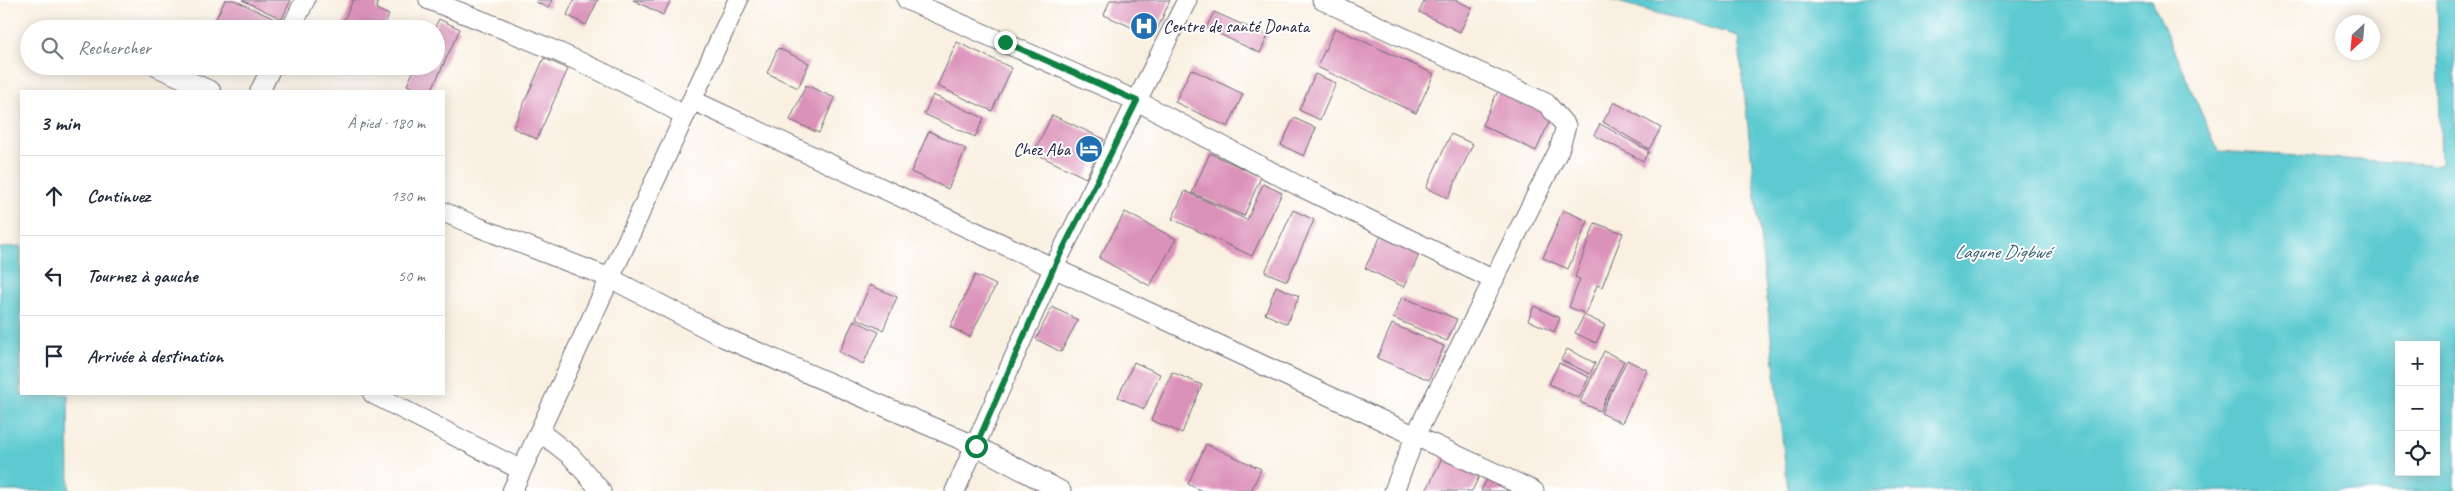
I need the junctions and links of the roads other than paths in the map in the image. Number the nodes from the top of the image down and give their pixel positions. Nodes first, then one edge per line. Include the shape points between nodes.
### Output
1 (305, 0) edge
2 (429, 0) edge
3 (738, 0) edge
4 (907, 0) edge
5 (1187, 0) edge
6 (1322, 0) edge
7 (295, 20) edge
8 (175, 75) edge
9 (268, 75) edge
10 (209, 90) edge
11 (260, 90) edge
12 (1137, 101) junction
13 (688, 108) junction
14 (445, 212) edge
15 (1054, 267) junction
16 (610, 278) junction
17 (1494, 280) junction
18 (375, 395) edge
19 (540, 432) junction
20 (1416, 434) junction
21 (976, 446) junction
22 (521, 470) junction
23 (512, 491) edge
24 (601, 491) edge
25 (955, 491) edge
26 (1061, 491) edge
27 (1394, 491) edge
28 (1534, 491) edge

1 - 7 street
2 - 13 street via 534,41
3 - 13 street
4 - 12 street
5 - 12 street
6 - 17 street via 1546,103 1566,126 1559,150
8 - 10 street
9 - 11 street
12 - 15 street
12 - 17 street
13 - 15 street
13 - 16 street
14 - 16 street
15 - 20 street
15 - 21 street
16 - 19 street
16 - 21 street via 723,337
17 - 20 street
18 - 22 street
19 - 22 street
19 - 24 street via 570,456
20 - 27 street
20 - 28 street
21 - 25 street
21 - 26 street
22 - 23 street

